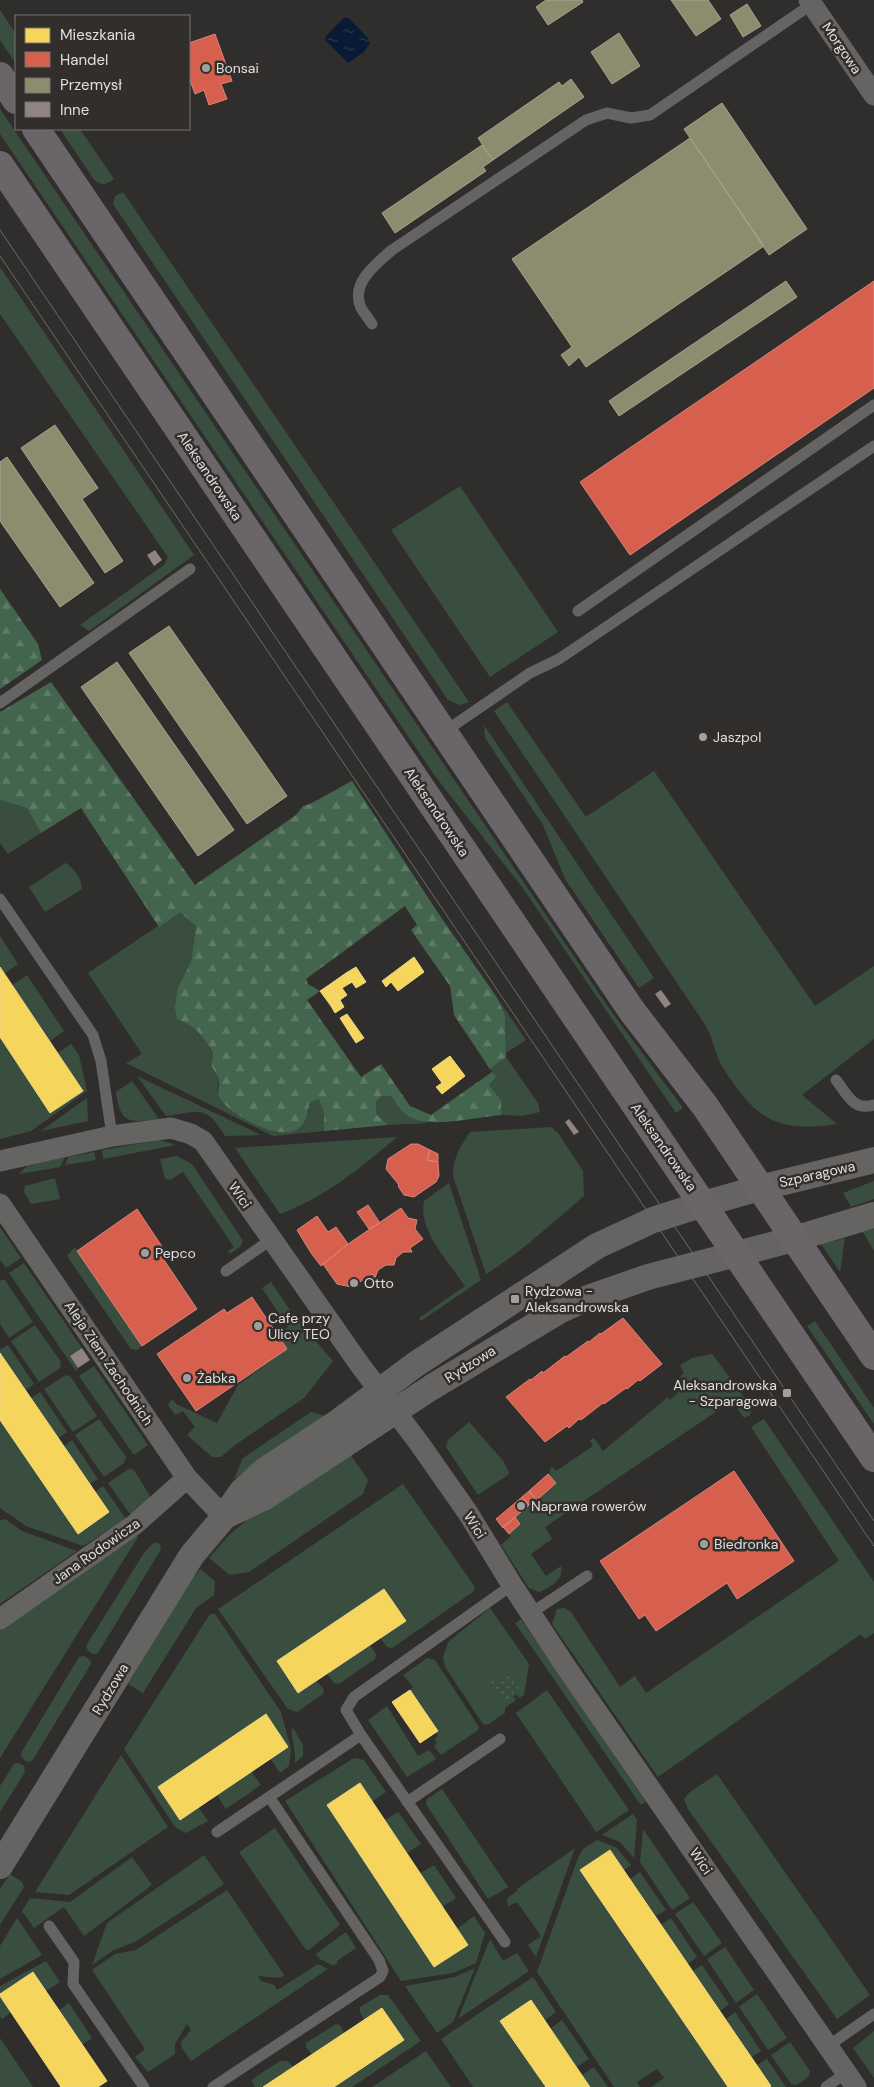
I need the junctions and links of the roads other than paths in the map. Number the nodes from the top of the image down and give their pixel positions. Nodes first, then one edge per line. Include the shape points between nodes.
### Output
1 (810, 2) edge
2 (0, 76) edge
3 (874, 96) edge
4 (15, 98) edge
5 (37, 130) edge
6 (0, 165) edge
7 (372, 324) dead end
8 (874, 405) edge
9 (874, 446) edge
10 (190, 569) dead end
11 (578, 611) dead end
12 (0, 703) edge
13 (444, 732) junction
14 (0, 899) edge
15 (836, 1080) dead end
16 (874, 1105) edge
17 (112, 1136) junction
18 (874, 1160) edge
19 (0, 1161) edge
20 (760, 1188) junction
21 (0, 1204) edge
22 (703, 1204) junction
23 (874, 1215) edge
24 (272, 1239) junction
25 (794, 1239) junction
26 (736, 1254) junction
27 (226, 1271) dead end
28 (874, 1356) edge
29 (380, 1391) junction
30 (395, 1411) junction
31 (874, 1458) edge
32 (187, 1478) junction
33 (224, 1517) junction
34 (587, 1576) dead end
35 (512, 1585) junction
36 (532, 1613) junction
37 (0, 1619) edge
38 (361, 1735) junction
39 (500, 1739) dead end
40 (270, 1798) junction
41 (408, 1802) junction
42 (217, 1832) dead end
43 (0, 1866) edge
44 (49, 1926) dead end
45 (505, 1942) dead end
46 (874, 2014) edge
47 (828, 2046) junction
48 (851, 2080) edge
49 (144, 2087) edge
50 (213, 2087) edge
51 (826, 2087) edge

1 - 3 street, Morgowa
1 - 7 lane via 650,115 631,118 607,113 586,120 392,250 362,281 358,294 361,308
2 - 4 main road
5 - 13 main road
6 - 22 main road, Aleksandrowska
8 - 11 lane
9 - 13 lane via 559,659 530,673
10 - 12 lane
13 - 20 main road via 632,1011 705,1106
14 - 17 lane via 93,1035 101,1061
15 - 16 lane via 857,1106
17 - 19 street, Wici
17 - 24 street, Wici via 171,1128 194,1135 203,1141
18 - 20 street, Szparagowa
20 - 22 street, Szparagowa
20 - 25 main road
21 - 32 street, Aleja Ziem Zachodnich
22 - 26 main road, Aleksandrowska
22 - 29 street, Rydzowa via 653,1220 597,1246
23 - 25 street
24 - 27 lane
24 - 29 street, Wici
25 - 26 street, Rydzowa
25 - 28 main road
26 - 30 street, Rydzowa via 628,1283 559,1311
26 - 31 main road, Aleksandrowska
29 - 30 street, Wici
29 - 33 street, Rydzowa via 265,1470 242,1491
30 - 33 street, Rydzowa via 264,1497
30 - 35 street, Wici via 468,1513
32 - 33 street, Aleja Ziem Zachodnich
32 - 37 street, Jana Rodowicza via 134,1525
33 - 43 street, Rydzowa via 186,1565
34 - 36 lane
35 - 36 street, Wici
35 - 38 lane via 354,1696 346,1710
36 - 47 street, Wici
38 - 40 lane
38 - 41 lane
39 - 41 lane
40 - 42 lane
40 - 50 lane via 379,1960 383,1972
41 - 45 lane
44 - 49 lane via 74,1962 73,1984
46 - 47 lane
47 - 48 street, Wici
48 - 51 lane

